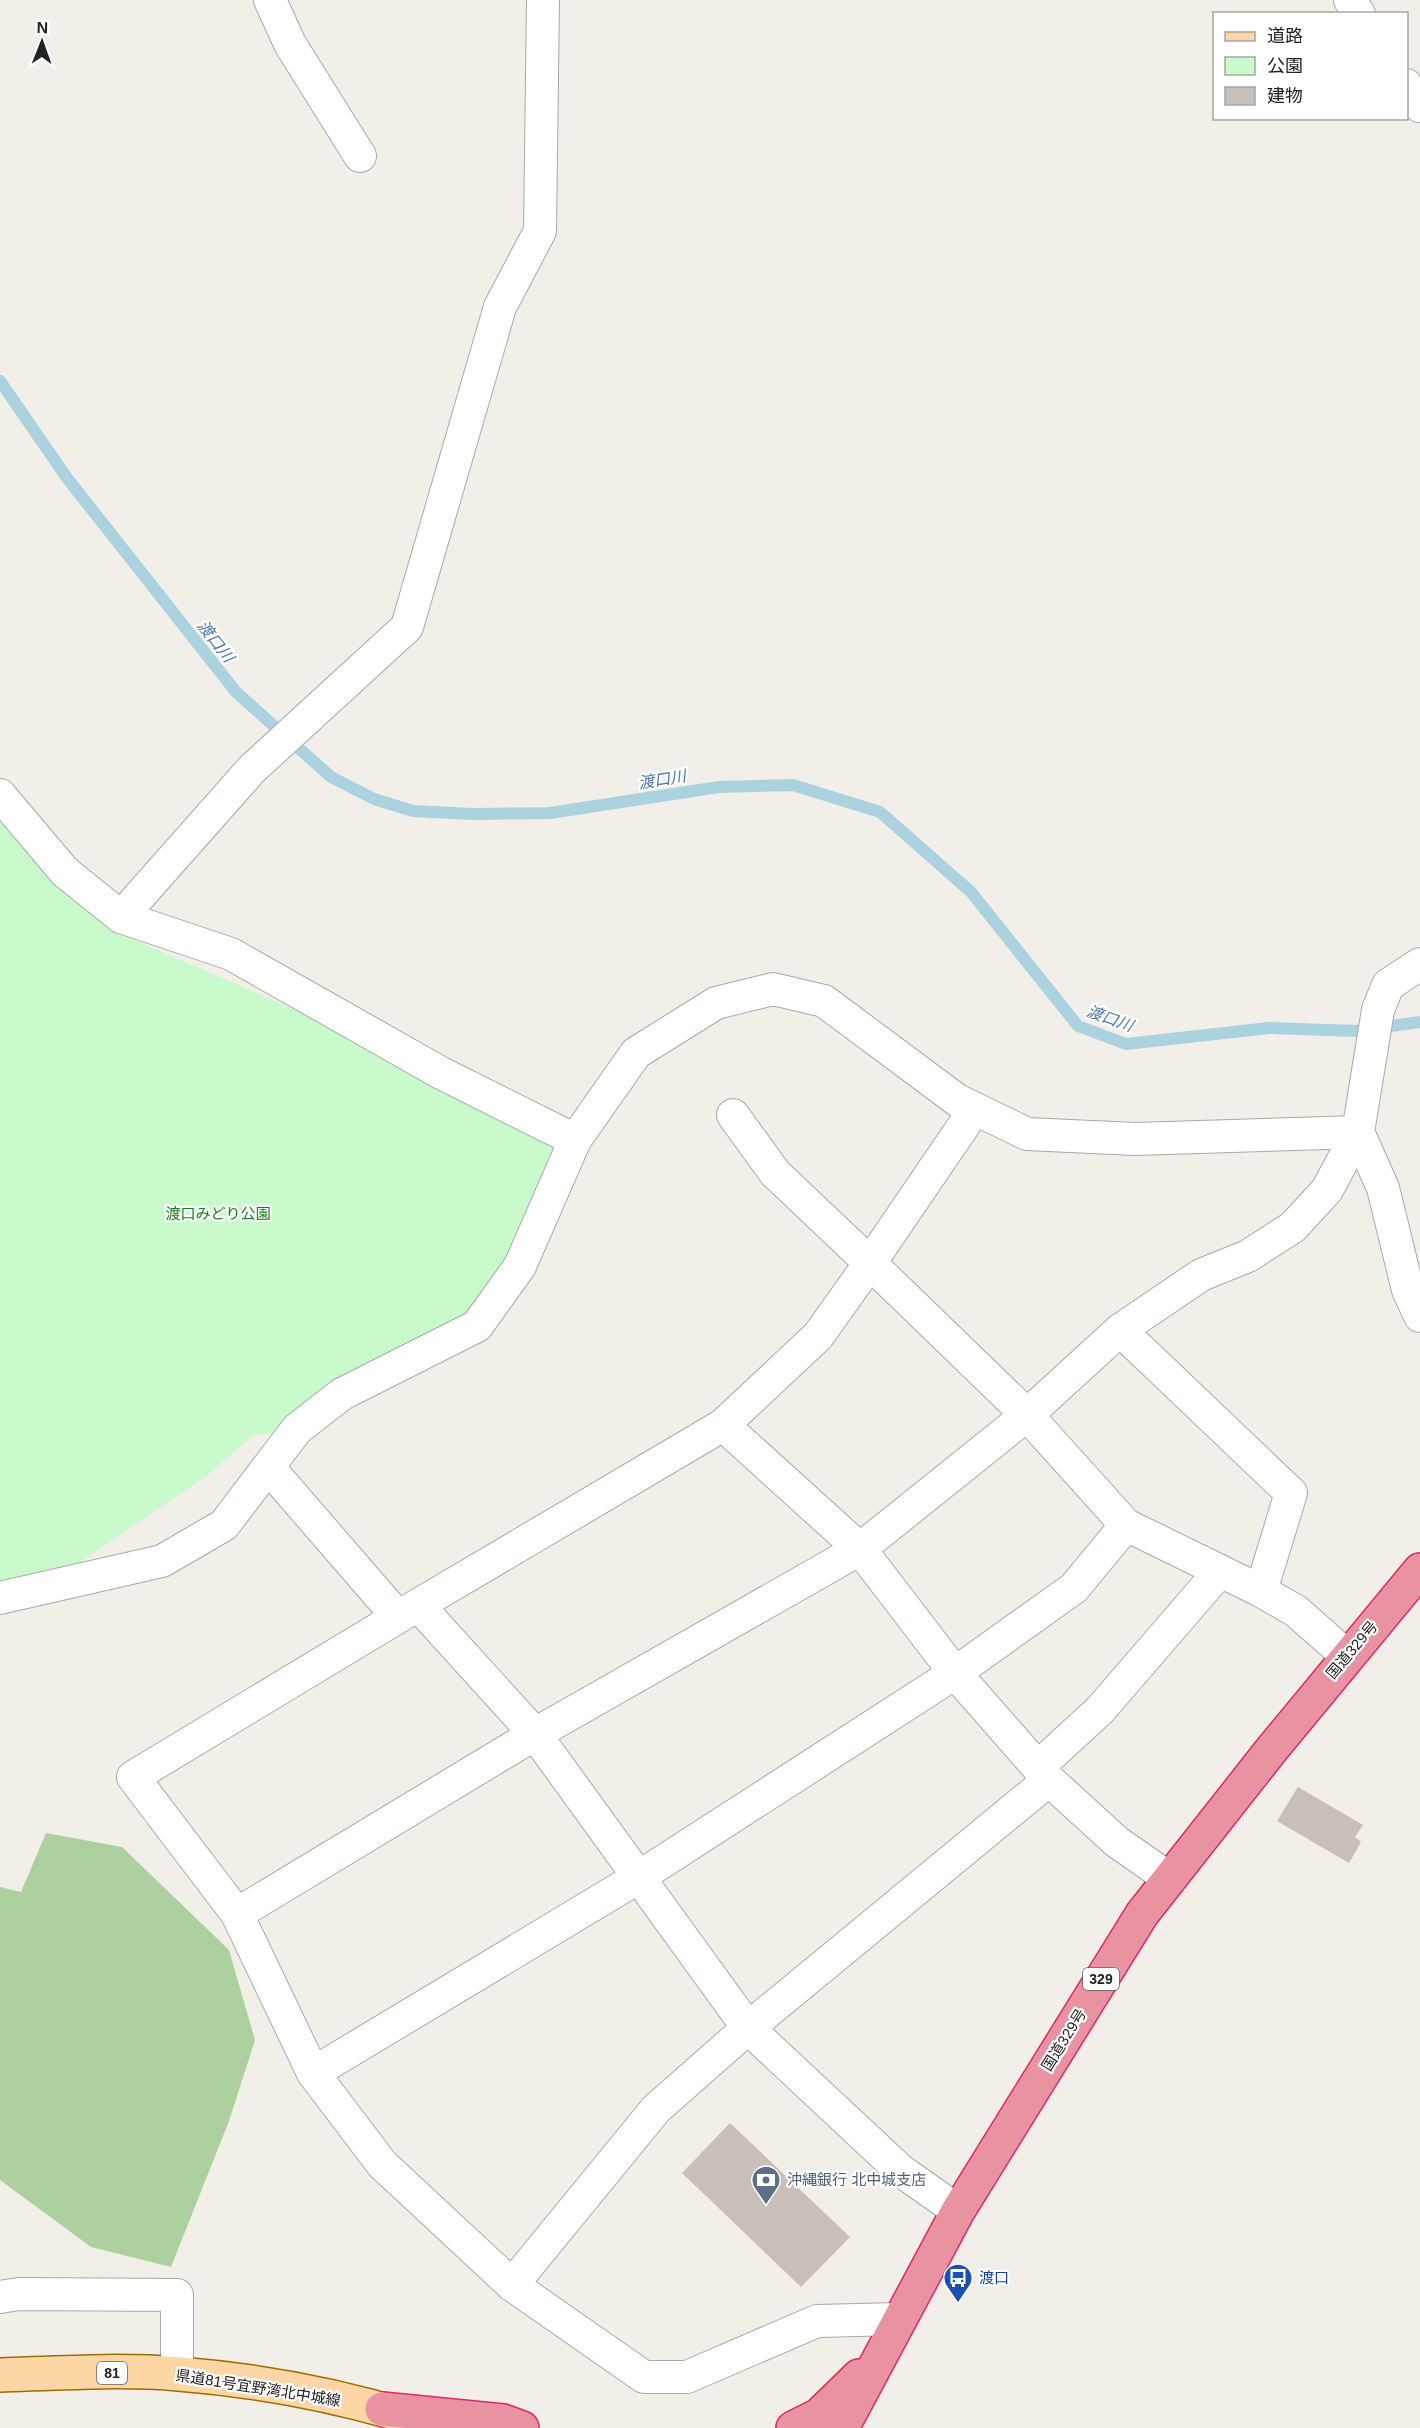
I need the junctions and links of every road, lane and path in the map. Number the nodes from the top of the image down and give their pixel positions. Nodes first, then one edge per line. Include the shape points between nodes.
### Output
1 (270, 0) edge
2 (543, 0) edge
3 (1408, 88) edge
4 (1420, 106) edge
5 (360, 156) dead end
6 (0, 795) edge
7 (121, 917) junction
8 (1420, 964) edge
9 (975, 1109) junction
10 (734, 1114) dead end
11 (1358, 1132) junction
12 (575, 1140) junction
13 (870, 1263) junction
14 (1420, 1316) edge
15 (1120, 1330) junction
16 (1028, 1415) junction
17 (723, 1425) junction
18 (269, 1468) junction
19 (1126, 1525) junction
20 (860, 1549) junction
21 (1420, 1570) edge
22 (1220, 1571) junction
23 (1261, 1591) junction
24 (0, 1598) edge
25 (408, 1611) junction
26 (1347, 1656) junction
27 (955, 1673) junction
28 (535, 1734) junction
29 (1044, 1774) junction
30 (639, 1877) junction
31 (1170, 1879) junction
32 (237, 1914) junction
33 (748, 2028) junction
34 (313, 2073) junction
35 (958, 2211) junction
36 (512, 2285) junction
37 (0, 2297) edge
38 (899, 2319) junction
39 (878, 2358) junction
40 (177, 2374) junction
41 (0, 2375) edge
42 (382, 2409) junction
43 (439, 2428) edge
44 (522, 2428) edge
45 (793, 2428) edge
46 (842, 2428) edge

1 - 5 street via 290,44
2 - 7 street via 540,231 500,307 407,627 252,769
3 - 4 street
6 - 7 street via 65,872
7 - 12 street via 231,954 441,1073
8 - 11 street via 1388,985 1378,1010
9 - 11 street via 1027,1134 1136,1139
9 - 12 street via 957,1100 824,1001 773,989 716,1003 636,1053
9 - 13 street
10 - 13 street via 775,1173
11 - 14 street via 1383,1188 1408,1290
11 - 15 street via 1327,1190 1293,1227 1248,1256 1201,1275
12 - 18 street via 520,1266 477,1326 342,1394 297,1429
13 - 16 street
13 - 17 street via 818,1336
15 - 16 street
15 - 23 street via 1291,1492
16 - 19 street
16 - 20 street
17 - 20 street
17 - 25 street
18 - 24 street via 224,1526 162,1561
18 - 25 street
19 - 22 street
19 - 27 street via 1074,1588
20 - 27 street
20 - 28 street
21 - 26 highway, 国道329号 / 329
22 - 23 street
22 - 29 street
23 - 26 street via 1296,1611
25 - 28 street
25 - 32 street via 133,1777
26 - 31 highway, 国道329号 / 329
27 - 29 street
27 - 30 street
28 - 30 street
28 - 32 street
29 - 31 street via 1118,1842
29 - 33 street
30 - 33 street
30 - 34 street
31 - 35 highway, 国道329号 / 329 via 1132,1929
32 - 34 street
33 - 35 street via 900,2170
33 - 36 street via 656,2109
34 - 36 street via 382,2164
35 - 38 highway, 国道329号 / 329
36 - 38 street via 644,2377 687,2377 817,2321
37 - 40 street via 177,2295
38 - 39 highway, 国道329号 / 329
39 - 45 highway via 819,2415
39 - 46 highway, 国道329号 / 329
40 - 41 main road, 県道81号宜野湾北中城線 / 81
40 - 42 main road, 県道81号宜野湾北中城線 / 81 via 304,2392
42 - 43 main road, 県道81号宜野湾北中城線 / 81
42 - 44 highway via 502,2421

